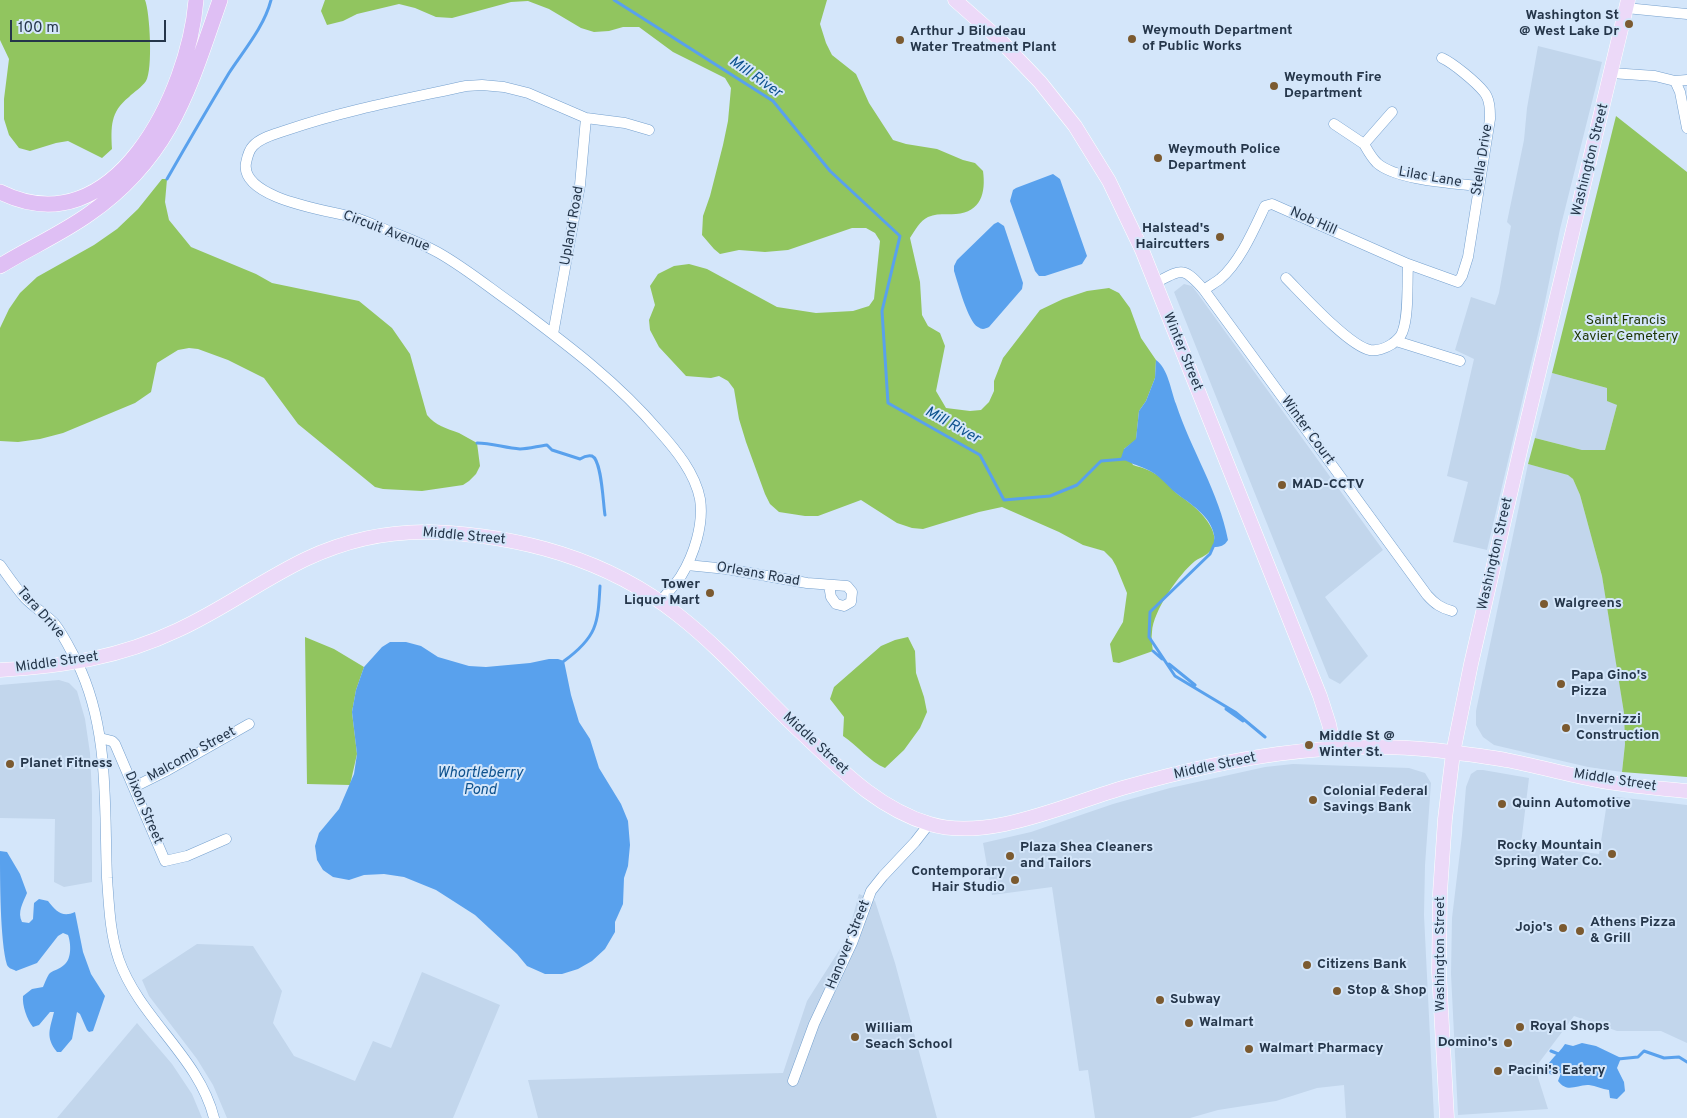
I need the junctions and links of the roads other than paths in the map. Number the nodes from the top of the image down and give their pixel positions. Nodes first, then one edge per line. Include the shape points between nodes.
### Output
1 (196, 0) edge
2 (220, 0) edge
3 (955, 0) edge
4 (1627, 4) edge
5 (1687, 14) edge
6 (1442, 58) dead end
7 (1611, 73) junction
8 (1687, 80) edge
9 (1675, 81) junction
10 (1392, 112) dead end
11 (586, 118) junction
12 (1334, 124) dead end
13 (1687, 128) edge
14 (649, 130) dead end
15 (1364, 144) junction
16 (1478, 186) junction
17 (0, 192) edge
18 (1408, 264) junction
19 (0, 266) edge
20 (1286, 278) dead end
21 (1458, 282) joint
22 (1155, 283) junction
23 (1204, 290) junction
24 (553, 334) junction
25 (1396, 341) junction
26 (1460, 361) dead end
27 (0, 565) edge
28 (687, 565) junction
29 (829, 585) dead end
30 (660, 602) junction
31 (1452, 611) dead end
32 (77, 663) junction
33 (0, 670) edge
34 (249, 724) dead end
35 (100, 738) junction
36 (1334, 748) junction
37 (1453, 753) junction
38 (134, 787) junction
39 (1687, 792) edge
40 (929, 824) junction
41 (226, 839) dead end
42 (792, 1081) dead end
43 (214, 1118) edge
44 (1447, 1118) edge

1 - 17 highway via 188,51 172,96 149,136 118,174 93,192 63,202 31,202
2 - 19 highway via 185,98 148,160 88,216
3 - 22 main road, Winter Street via 1024,64 1075,126 1121,204
4 - 5 street
4 - 7 main road, Washington Street
6 - 16 street, Stella Drive via 1450,61 1485,93 1490,106
7 - 9 street
7 - 37 main road, Washington Street via 1516,466
8 - 9 street
9 - 13 street
10 - 15 street
11 - 14 street, Circuit Avenue
11 - 24 street, Upland Road via 580,185
11 - 24 street, Circuit Avenue via 520,91 504,87 466,86 323,118 263,138 253,146 245,166 258,188 321,210 351,216 438,253 464,268
12 - 15 street, Lilac Lane
15 - 16 street, Lilac Lane via 1369,154 1390,171
16 - 21 street, Stella Drive via 1468,257
18 - 21 street, Nob Hill
18 - 23 street, Nob Hill via 1269,204 1227,271
18 - 25 street via 1405,324
20 - 25 street via 1328,320 1361,346 1379,350
22 - 23 street, Winter Court via 1180,271 1187,272
22 - 36 main road, Winter Street via 1320,696
23 - 31 street, Winter Court via 1427,595 1442,609
24 - 28 street, Circuit Avenue via 629,397 684,464 697,490 701,513
25 - 26 street
27 - 32 street, Tara Drive via 25,598 54,623
28 - 29 street, Orleans Road
28 - 30 street, Circuit Avenue
30 - 32 main road, Middle Street via 608,572 542,548 496,538 404,533 359,540 319,553 175,632 136,647
30 - 40 main road, Middle Street via 722,653 792,724 867,792
32 - 33 main road, Middle Street
32 - 35 street, Tara Drive via 87,684
34 - 38 street, Malcomb Street
35 - 38 street, Dixon Street via 116,744
35 - 43 street, Tara Drive via 109,910 116,952 125,975 147,1012 196,1076
36 - 37 main road, Middle Street
36 - 40 main road, Middle Street via 1256,758 1198,770 989,826 965,828
37 - 39 main road, Middle Street via 1506,760 1595,780
37 - 44 main road, Washington Street via 1440,885 1439,972
38 - 41 street, Dixon Street via 165,861 187,856
40 - 42 street, Hanover Street via 871,891

